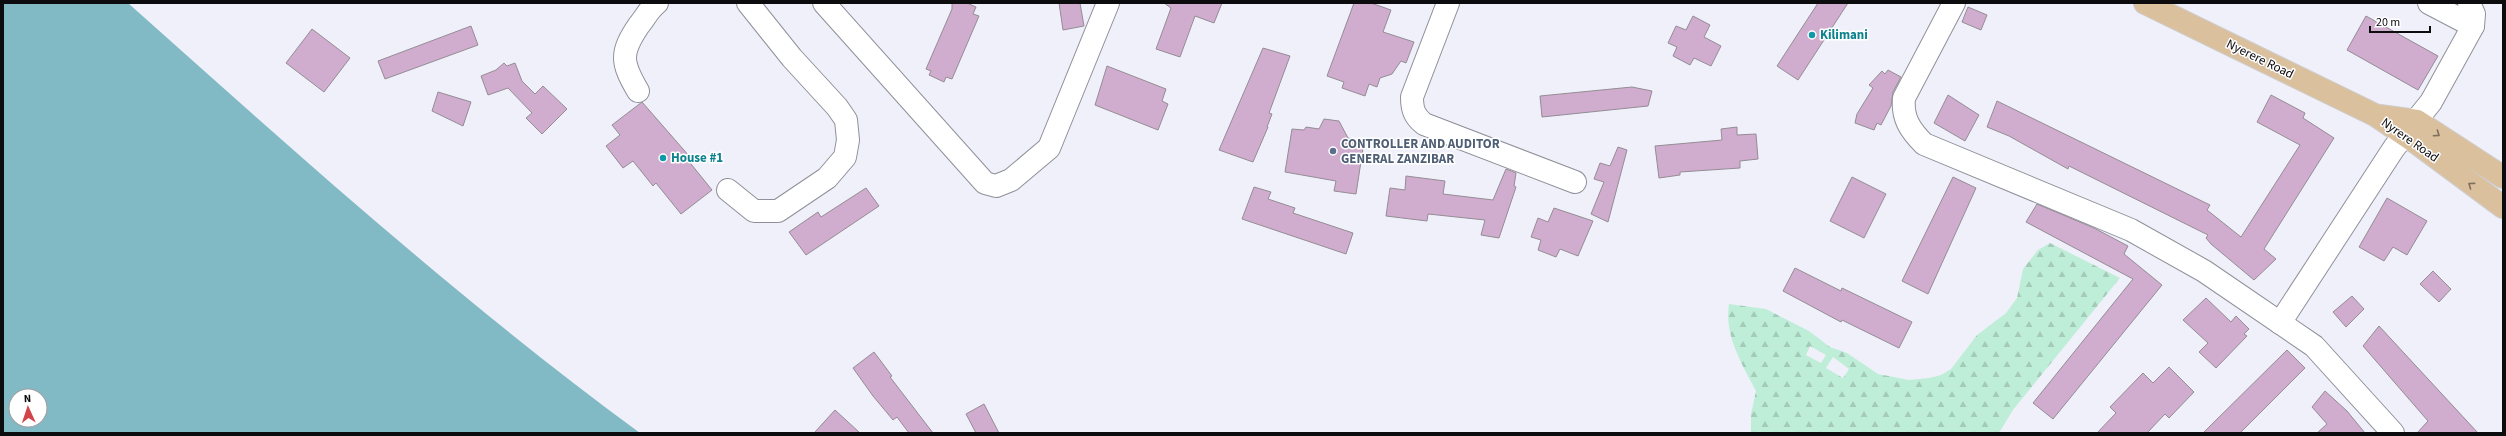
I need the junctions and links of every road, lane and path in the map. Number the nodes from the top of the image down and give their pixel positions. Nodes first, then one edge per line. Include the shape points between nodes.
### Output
1 (656, 3) edge
2 (748, 3) edge
3 (824, 3) edge
4 (1108, 3) edge
5 (1448, 3) edge
6 (1954, 3) edge
7 (2145, 3) edge
8 (2429, 3) edge
9 (2469, 3) edge
10 (2473, 26) junction
11 (638, 91) dead end
12 (2375, 116) joint
13 (2411, 128) junction
14 (2503, 177) edge
15 (1576, 182) dead end
16 (728, 190) dead end
17 (2503, 207) edge
18 (2280, 323) junction
19 (2394, 433) edge

1 - 11 street via 624,52 626,72
2 - 16 street via 792,58 837,107 846,120 848,140 845,157 827,178 778,211 754,211
3 - 4 street via 985,183 996,186 1011,180 1049,148
5 - 15 street via 1412,97 1412,108 1417,118 1424,124
6 - 18 street via 1904,98 1903,110 1907,122 1912,132 1924,144 2131,230 2204,271
7 - 12 main road, Nyerere Road
8 - 10 street
9 - 10 street via 2474,14
10 - 13 street
12 - 13 main road, Nyrere Road
13 -> 14 main road, Nyrere Road
17 -> 13 main road, Nyrere Road
13 - 18 street
18 - 19 street via 2314,346

